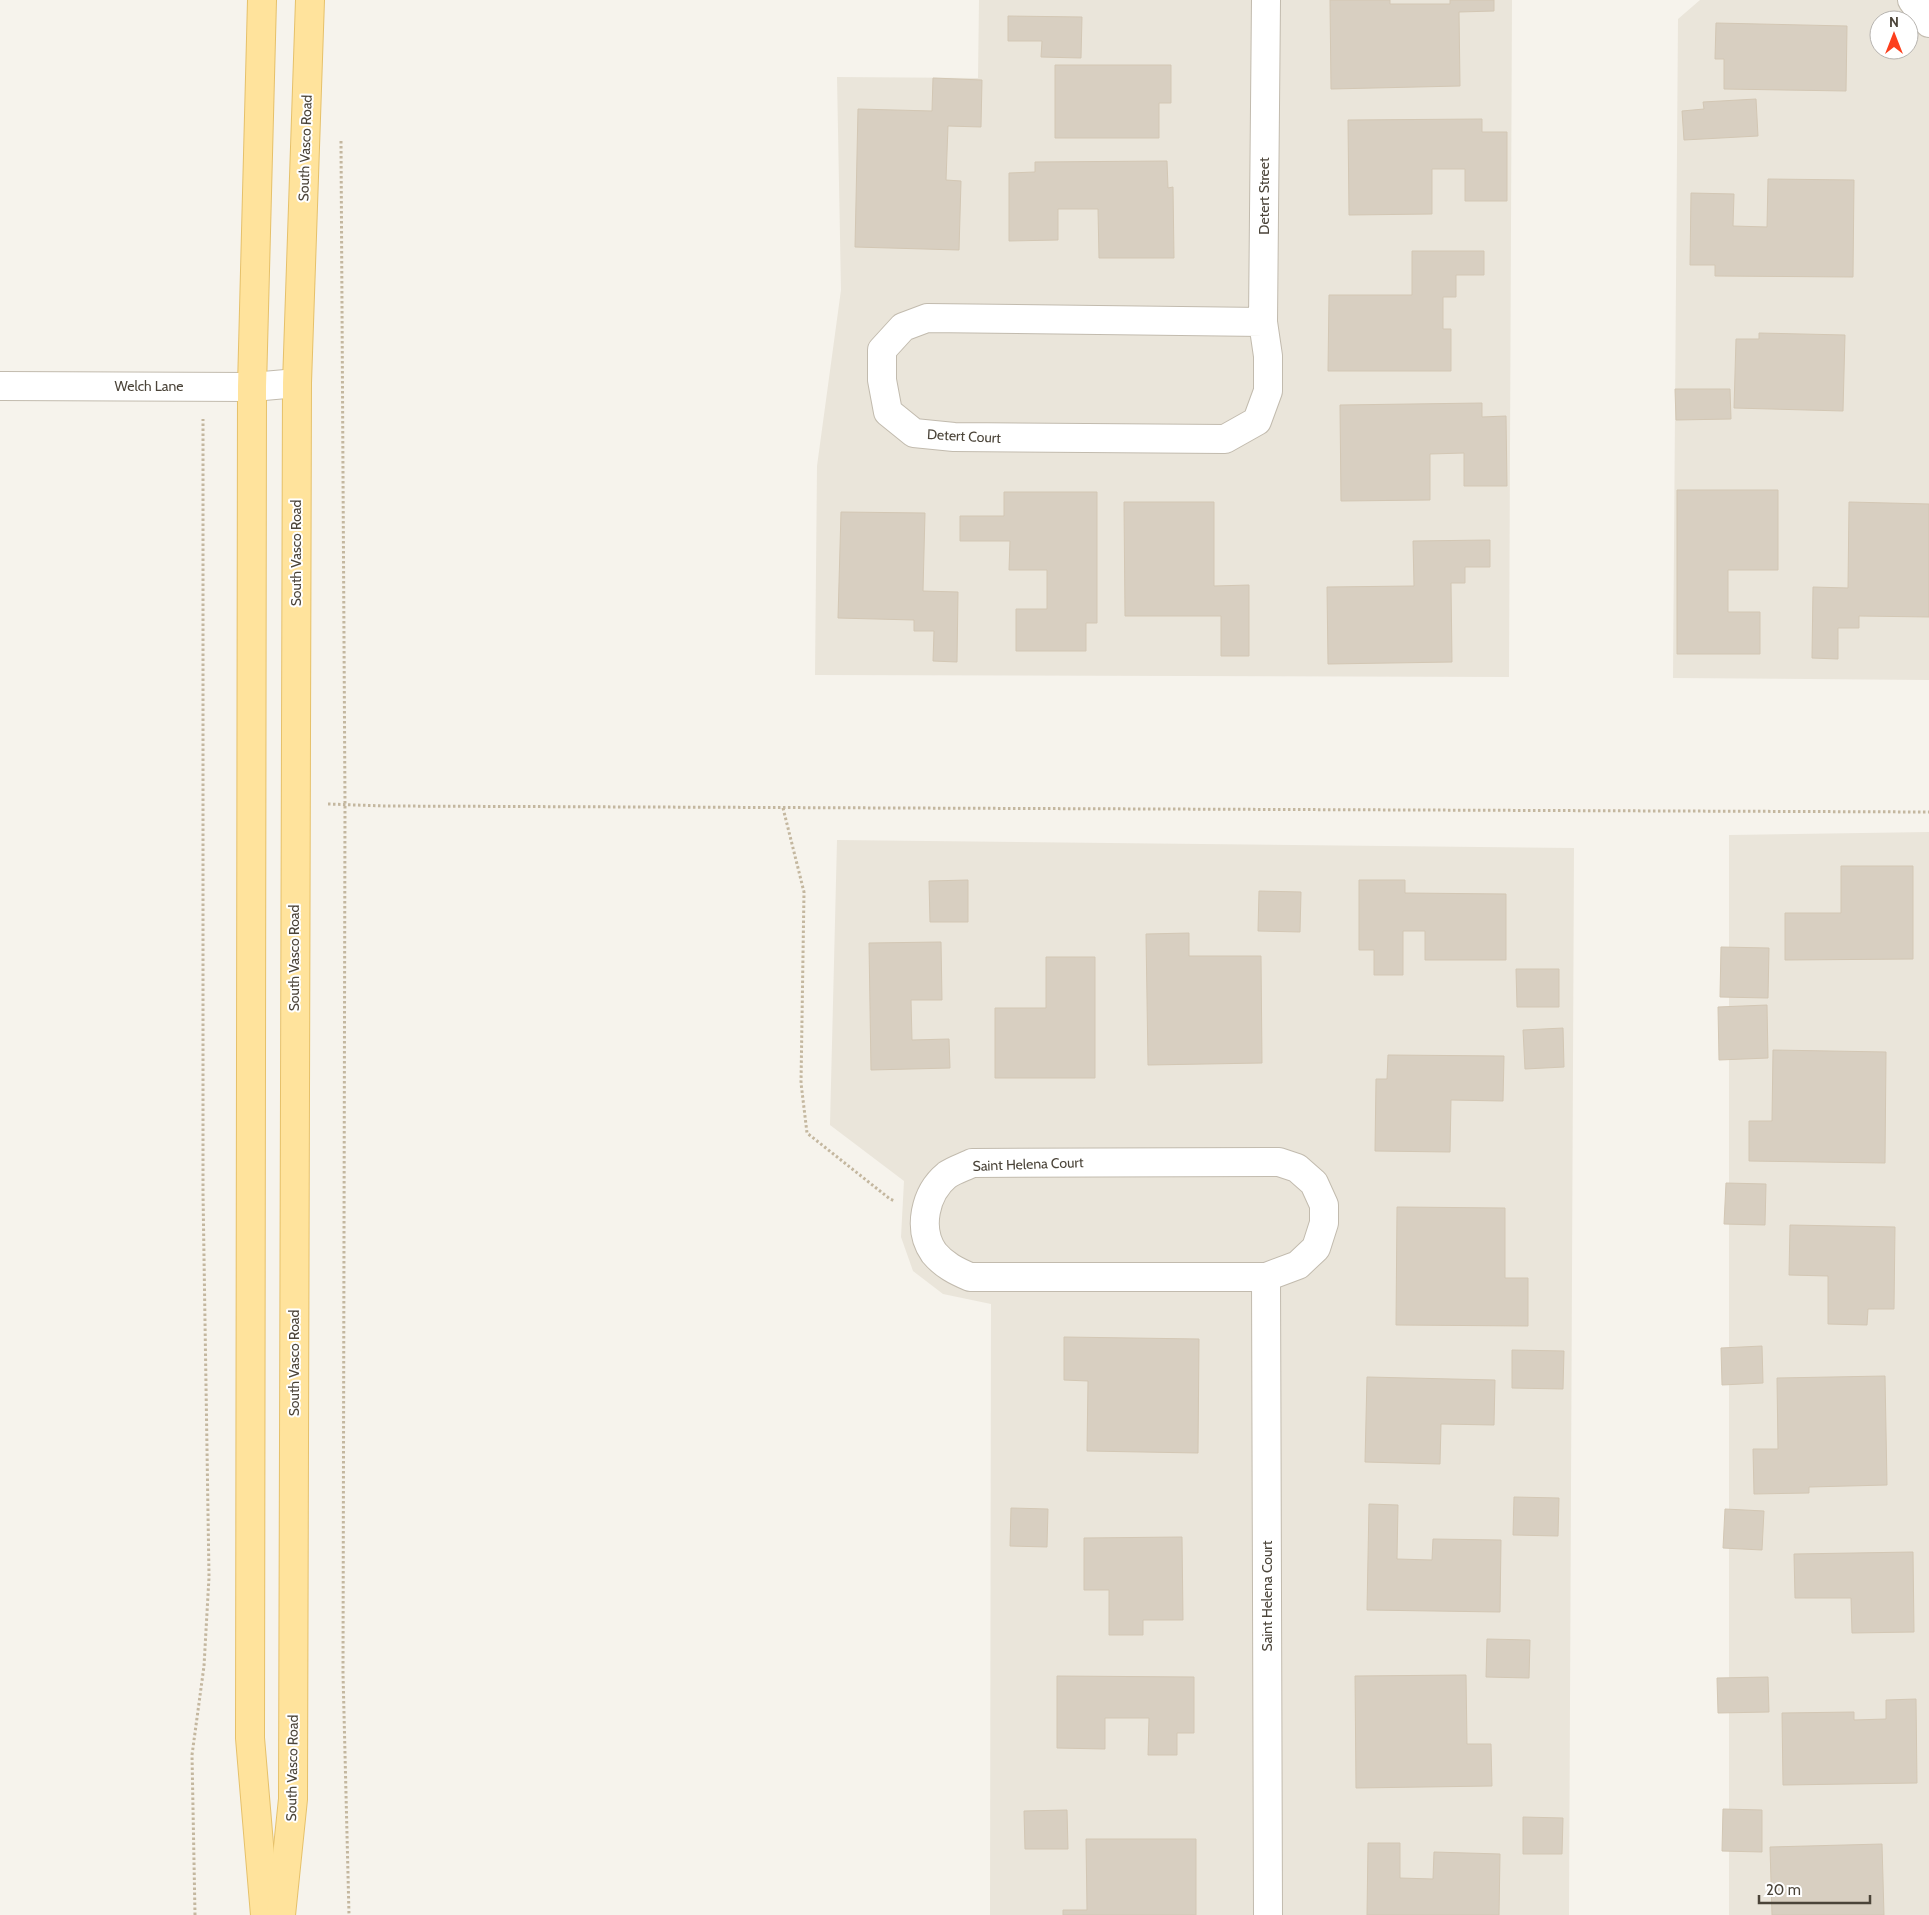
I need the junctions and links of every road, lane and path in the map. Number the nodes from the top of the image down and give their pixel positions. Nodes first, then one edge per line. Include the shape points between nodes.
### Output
1 (262, 0) edge
2 (310, 0) edge
3 (1266, 0) edge
4 (1912, 0) edge
5 (1929, 23) edge
6 (341, 138) dead end
7 (1264, 322) junction
8 (297, 383) junction
9 (0, 386) edge
10 (203, 387) junction
11 (252, 387) junction
12 (1268, 391) joint
13 (294, 803) junction
14 (345, 805) junction
15 (783, 808) junction
16 (1929, 812) edge
17 (926, 1210) junction
18 (1266, 1277) junction
19 (195, 1915) edge
20 (265, 1915) edge
21 (281, 1915) edge
22 (349, 1915) edge
23 (1268, 1915) edge

1 - 11 main road
2 - 8 main road, South Vasco Road
3 - 7 street, Detert Street
4 - 5 street
6 - 14 path
7 - 12 street, Detert Street
7 - 12 street, Detert Court via 927,318 903,327 882,350 882,380 888,412 914,433 954,437 1225,439 1257,421
8 - 11 street, Welch Lane
8 - 13 main road, South Vasco Road
9 - 10 street, Welch Lane
10 - 11 street, Welch Lane
10 - 19 path via 203,1193 209,1578 204,1666 192,1755
11 - 20 main road via 250,1738
13 - 14 path
13 - 21 main road, South Vasco Road via 293,1799
14 - 15 path
14 - 22 path via 343,1673
15 - 16 path
15 - 17 path via 804,892 801,1082 807,1133 890,1199
17 - 18 street, Saint Helena Court via 926,1233 934,1252 950,1268 970,1276
17 - 18 street, Saint Helena Court via 934,1188 948,1174 972,1164 1279,1162 1297,1168 1314,1183 1324,1206 1324,1223 1316,1248 1298,1265
18 - 23 street, Saint Helena Court

